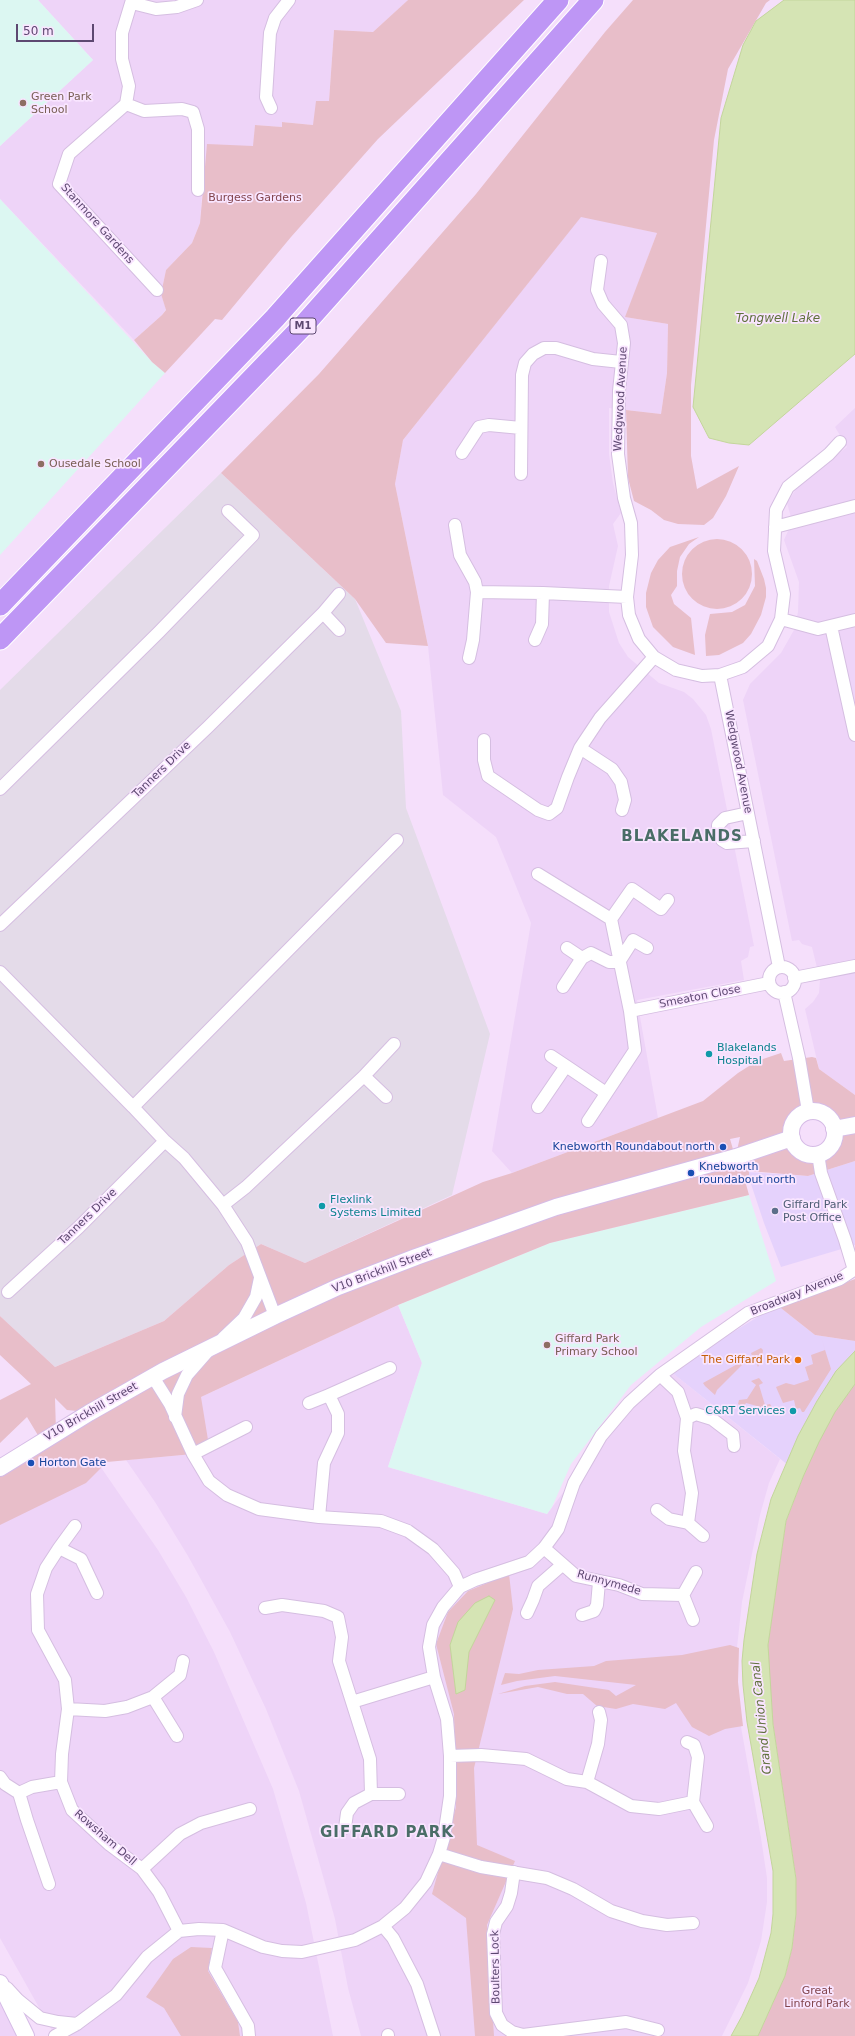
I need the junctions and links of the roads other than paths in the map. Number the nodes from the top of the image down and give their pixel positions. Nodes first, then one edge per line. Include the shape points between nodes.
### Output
1 (197, 0) edge
2 (289, 0) edge
3 (558, 0) edge
4 (593, 0) edge
5 (132, 2) edge
6 (126, 104) junction
7 (271, 108) dead end
8 (198, 190) dead end
9 (601, 261) dead end
10 (157, 290) dead end
11 (621, 362) junction
12 (521, 428) junction
13 (840, 442) dead end
14 (462, 453) dead end
15 (521, 474) dead end
16 (855, 506) edge
17 (228, 511) dead end
18 (455, 525) dead end
19 (775, 527) junction
20 (477, 592) junction
21 (543, 593) junction
22 (339, 594) dead end
23 (628, 597) junction
24 (0, 605) edge
25 (323, 612) junction
26 (781, 620) junction
27 (855, 620) edge
28 (831, 626) junction
29 (339, 630) dead end
30 (0, 640) edge
31 (536, 640) dead end
32 (654, 657) junction
33 (469, 658) dead end
34 (720, 675) junction
35 (855, 735) edge
36 (484, 740) dead end
37 (580, 748) junction
38 (0, 789) edge
39 (622, 810) dead end
40 (748, 813) junction
41 (397, 840) dead end
42 (754, 841) junction
43 (538, 874) dead end
44 (668, 900) dead end
45 (611, 919) junction
46 (0, 924) edge
47 (567, 948) dead end
48 (647, 948) dead end
49 (582, 958) junction
50 (619, 962) junction
51 (855, 966) edge
52 (779, 967) junction
53 (0, 972) edge
54 (794, 978) junction
55 (769, 983) junction
56 (563, 987) dead end
57 (784, 992) junction
58 (630, 1011) junction
59 (394, 1044) dead end
60 (551, 1056) dead end
61 (566, 1066) junction
62 (364, 1076) junction
63 (606, 1093) junction
64 (386, 1097) dead end
65 (133, 1107) junction
66 (538, 1107) dead end
67 (808, 1111) junction
68 (588, 1121) dead end
69 (855, 1125) edge
70 (834, 1129) junction
71 (792, 1138) junction
72 (165, 1141) junction
73 (818, 1154) junction
74 (223, 1205) junction
75 (854, 1270) edge
76 (260, 1278) junction
77 (8, 1292) dead end
78 (275, 1316) junction
79 (213, 1346) junction
80 (390, 1368) dead end
81 (660, 1375) junction
82 (153, 1376) junction
83 (330, 1395) junction
84 (309, 1403) dead end
85 (175, 1417) junction
86 (687, 1418) junction
87 (246, 1427) dead end
88 (734, 1446) dead end
89 (193, 1454) junction
90 (0, 1468) edge
91 (657, 1510) dead end
92 (319, 1517) junction
93 (688, 1523) junction
94 (75, 1526) dead end
95 (703, 1536) dead end
96 (59, 1548) junction
97 (544, 1548) junction
98 (562, 1565) junction
99 (696, 1572) dead end
100 (599, 1582) junction
101 (460, 1587) junction
102 (97, 1593) dead end
103 (683, 1595) junction
104 (265, 1608) dead end
105 (526, 1613) dead end
106 (582, 1615) dead end
107 (693, 1620) dead end
108 (183, 1661) dead end
109 (434, 1677) junction
110 (153, 1697) junction
111 (352, 1702) junction
112 (68, 1709) junction
113 (599, 1712) dead end
114 (176, 1736) dead end
115 (687, 1742) dead end
116 (450, 1756) junction
117 (0, 1777) edge
118 (61, 1782) junction
119 (587, 1782) junction
120 (19, 1793) junction
121 (371, 1794) junction
122 (399, 1794) dead end
123 (693, 1802) junction
124 (250, 1809) dead end
125 (708, 1826) dead end
126 (345, 1828) dead end
127 (439, 1854) junction
128 (142, 1869) junction
129 (514, 1872) junction
130 (49, 1884) dead end
131 (693, 1923) dead end
132 (383, 1926) junction
133 (223, 1930) junction
134 (179, 1931) junction
135 (0, 1979) edge
136 (0, 1983) edge
137 (77, 2024) junction
138 (658, 2030) dead end
139 (26, 2036) edge
140 (55, 2036) edge
141 (249, 2036) edge
142 (434, 2036) edge

1 - 5 street via 177,7 156,9
2 - 7 street via 276,18 270,33 266,97
3 - 24 highway, M1 via 275,318
4 - 30 highway, M1 via 301,328
5 - 6 street via 122,33 122,59 129,86
6 - 8 street via 144,111 182,109 193,112 198,129
6 - 10 street, Stanmore Gardens via 69,154 59,184
9 - 11 street, Wedgwood Avenue via 597,290 603,304 621,326 624,343
11 - 12 street via 593,359 556,348 544,348 533,354 524,363 522,375
11 - 23 street, Wedgwood Avenue via 618,454 624,498 631,523 632,555
12 - 14 street via 489,425 479,427
12 - 15 street
13 - 19 street, Wedgwood Avenue via 788,487 776,510
16 - 19 street
17 - 38 street via 253,535
18 - 20 street via 460,555 475,582
19 - 26 street, Wedgwood Avenue via 774,551 784,594
20 - 21 street
20 - 33 street
21 - 23 street
21 - 31 street via 542,624
22 - 25 street, Tanners Drive
23 - 32 street, Wedgwood Avenue via 629,615 639,639
25 - 29 street
25 - 46 street, Tanners Drive via 208,727
26 - 28 street via 818,629
26 - 34 street, Wedgwood Avenue via 768,646 743,667
27 - 28 street
28 - 35 street
32 - 34 street, Wedgwood Avenue via 676,670 702,676
32 - 37 street via 600,718
34 - 40 street, Wedgwood Avenue
36 - 37 street via 484,760 488,776 538,810 549,814 557,808
37 - 39 street via 612,769 621,782 625,800
40 - 42 street, Wedgwood Avenue
40 - 42 street via 725,818 718,825 718,831 722,840 727,843
41 - 65 street
42 - 52 street, Wedgwood Avenue
43 - 45 street
44 - 45 street via 662,909 632,889
45 - 50 street
47 - 49 street
48 - 50 street via 633,940
49 - 50 street via 591,953 609,962
49 - 56 street
50 - 58 street
51 - 54 street
52 - 54 street via 787,968
52 - 55 street via 770,975
53 - 65 street
54 - 57 street via 792,987
55 - 57 street via 773,989
55 - 58 street, Smeaton Close
57 - 67 street
58 - 63 street via 635,1050
59 - 62 street
60 - 61 street
61 - 63 street
61 - 66 street
62 - 64 street
62 - 74 street via 246,1187
63 - 68 street
65 - 72 street
67 - 70 street via 823,1113 829,1118
67 - 71 street via 794,1121
69 - 70 street
70 - 73 street via 830,1145
71 - 73 street via 801,1151
71 - 78 street, V10 Brickhill Street via 736,1157 556,1207 338,1287
72 - 74 street via 184,1158
72 - 77 street, Tanners Drive via 79,1227
73 - 75 street via 821,1173
74 - 76 street via 247,1242
75 - 81 street, Broadway Avenue via 840,1279 748,1313
76 - 78 street
76 - 79 street via 256,1297 244,1318
78 - 79 street, V10 Brickhill Street
79 - 82 street, V10 Brickhill Street
79 - 85 street via 187,1375 178,1394
80 - 83 street
81 - 86 street via 678,1392
81 - 97 street, Broadway Avenue via 629,1403 601,1436 574,1483 558,1529
82 - 85 street
82 - 90 street, V10 Brickhill Street via 89,1412
83 - 84 street
83 - 92 street via 338,1414 338,1433 324,1463
85 - 89 street
86 - 88 street via 696,1414 712,1419 733,1435
86 - 93 street via 684,1451 692,1493
87 - 89 street
89 - 92 street via 209,1481 227,1495 259,1509
91 - 93 street via 669,1519
92 - 101 street via 381,1521 408,1531 434,1549 454,1573
93 - 95 street
94 - 96 street, Rowsham Dell
96 - 102 street via 81,1559
96 - 112 street, Rowsham Dell via 46,1568 37,1594 38,1630 65,1680
97 - 98 street, Runnymede
97 - 101 street, Broadway Avenue via 529,1562
98 - 100 street, Runnymede via 576,1576
98 - 105 street via 538,1586
99 - 103 street
100 - 103 street, Runnymede via 619,1585 642,1594
100 - 106 street via 594,1611
101 - 109 street, Broadway Avenue via 443,1607 433,1625 429,1647
103 - 107 street
104 - 111 street via 282,1605 324,1610 338,1617 342,1637 339,1661
108 - 110 street via 180,1675
109 - 111 street
109 - 116 street, Broadway Avenue via 447,1718
110 - 112 street via 127,1707 105,1711
110 - 114 street
111 - 121 street via 370,1759
112 - 118 street, Rowsham Dell
113 - 119 street via 601,1720 598,1744
115 - 123 street via 694,1745 698,1757
116 - 119 street via 481,1755 526,1759 567,1779
116 - 127 street, Broadway Avenue via 450,1796
117 - 120 street via 5,1784
118 - 120 street via 32,1787
118 - 128 street, Rowsham Dell via 72,1810 110,1845
119 - 123 street via 631,1806 659,1809
120 - 130 street
121 - 122 street
121 - 126 street via 354,1803 347,1813
123 - 125 street
124 - 128 street, Rowsham Dell via 201,1823 180,1834
127 - 129 street via 481,1867
127 - 132 street, Broadway Avenue via 426,1882 405,1908
128 - 134 street, Rowsham Dell
129 - 131 street via 547,1878 573,1889 611,1911 642,1921 667,1925
129 - 138 street, Boulters Lock via 507,1906 496,1922 493,1934 496,2013 502,2025 512,2032 524,2035 626,2022
132 - 133 street, Broadway Avenue via 355,1940 302,1952 263,1947
132 - 142 street via 394,1938 417,1984
133 - 134 street, Broadway Avenue
133 - 141 street via 214,1968 248,2026
134 - 137 street via 147,1956 116,1995
135 - 137 street via 18,2000 40,2018
136 - 139 street
137 - 140 street

